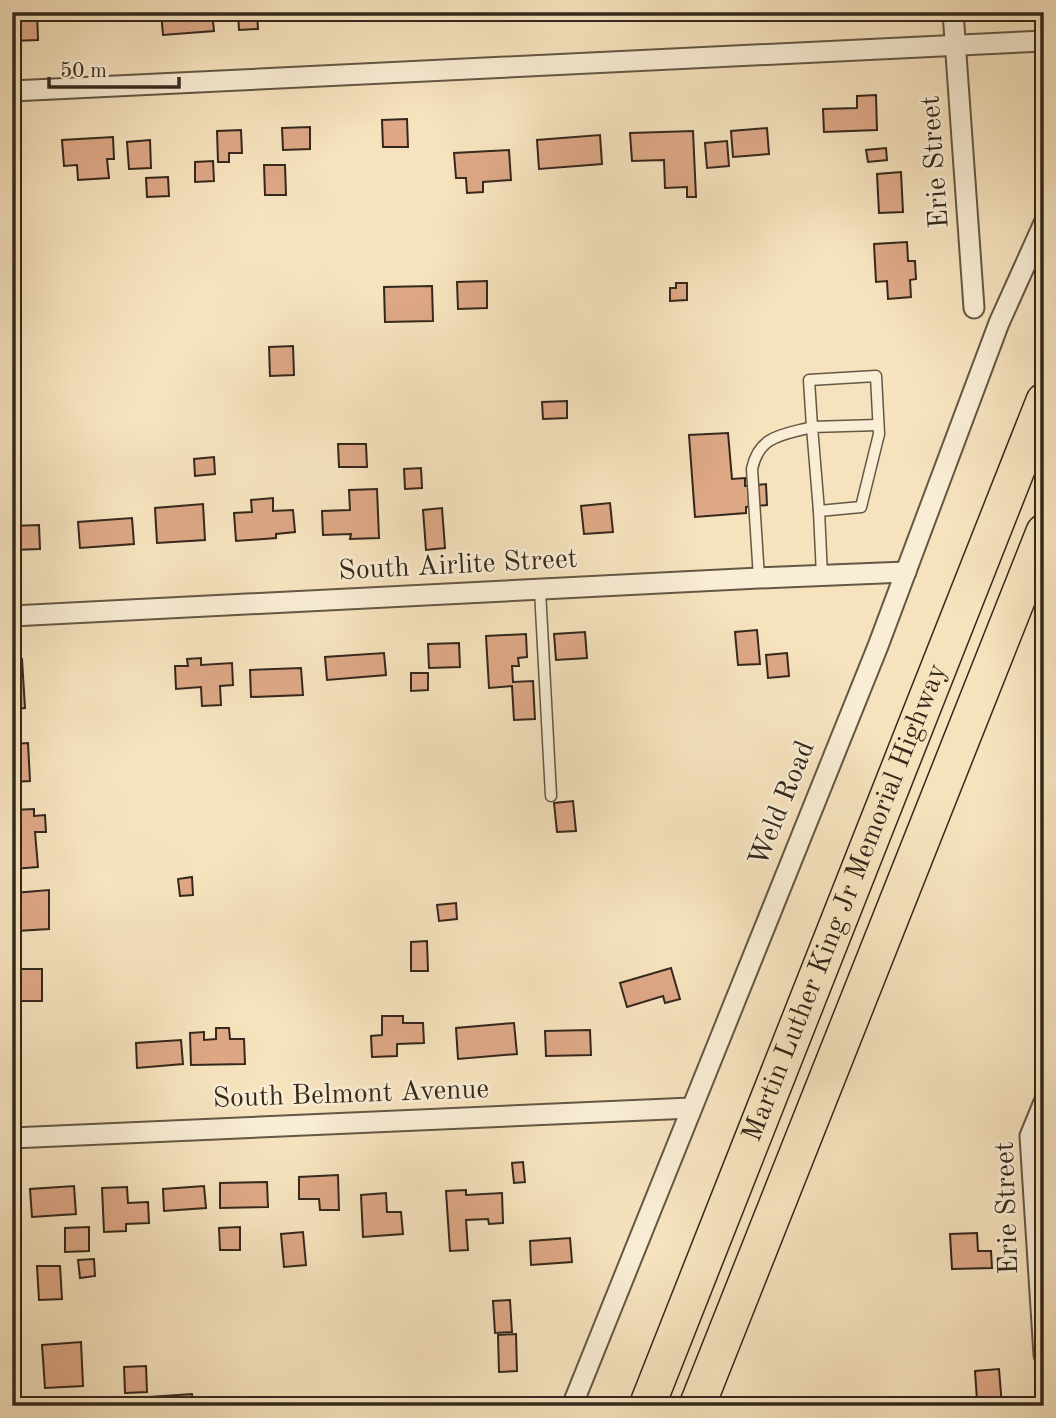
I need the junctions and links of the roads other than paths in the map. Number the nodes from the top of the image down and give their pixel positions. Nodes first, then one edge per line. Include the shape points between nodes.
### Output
1 (953, 12) edge
2 (1044, 41) edge
3 (955, 44) junction
4 (12, 91) edge
5 (1044, 223) edge
6 (974, 308) dead end
7 (1044, 401) edge
8 (878, 425) junction
9 (812, 427) junction
10 (819, 511) junction
11 (1044, 532) edge
12 (906, 572) junction
13 (822, 576) junction
14 (759, 578) junction
15 (540, 590) junction
16 (12, 616) edge
17 (551, 796) dead end
18 (1044, 1102) edge
19 (691, 1108) junction
20 (12, 1138) edge
21 (1044, 1355) edge
22 (572, 1406) edge
23 (647, 1406) edge
24 (697, 1406) edge

1 - 3 street, Erie Street
2 - 3 street
3 - 4 street
3 - 6 street, Erie Street
5 - 12 street, Weld Road via 999,323
7 - 23 highway, Martin Luther King Jr Memorial Highway
8 - 9 lane
8 - 9 lane via 876,376 809,380
8 - 10 lane via 861,507
9 - 10 lane
9 - 14 lane via 771,439 755,456
10 - 13 lane
11 - 24 highway, Martin Luther King Jr Memorial Highway
12 - 13 street, South Airlite Street
12 - 19 street, Weld Road
13 - 14 street, South Airlite Street
14 - 15 street, South Airlite Street
15 - 16 street, South Airlite Street
15 - 17 lane
18 - 21 street, Erie Street via 1030,1136
19 - 20 street, South Belmont Avenue
19 - 22 street, Weld Road

